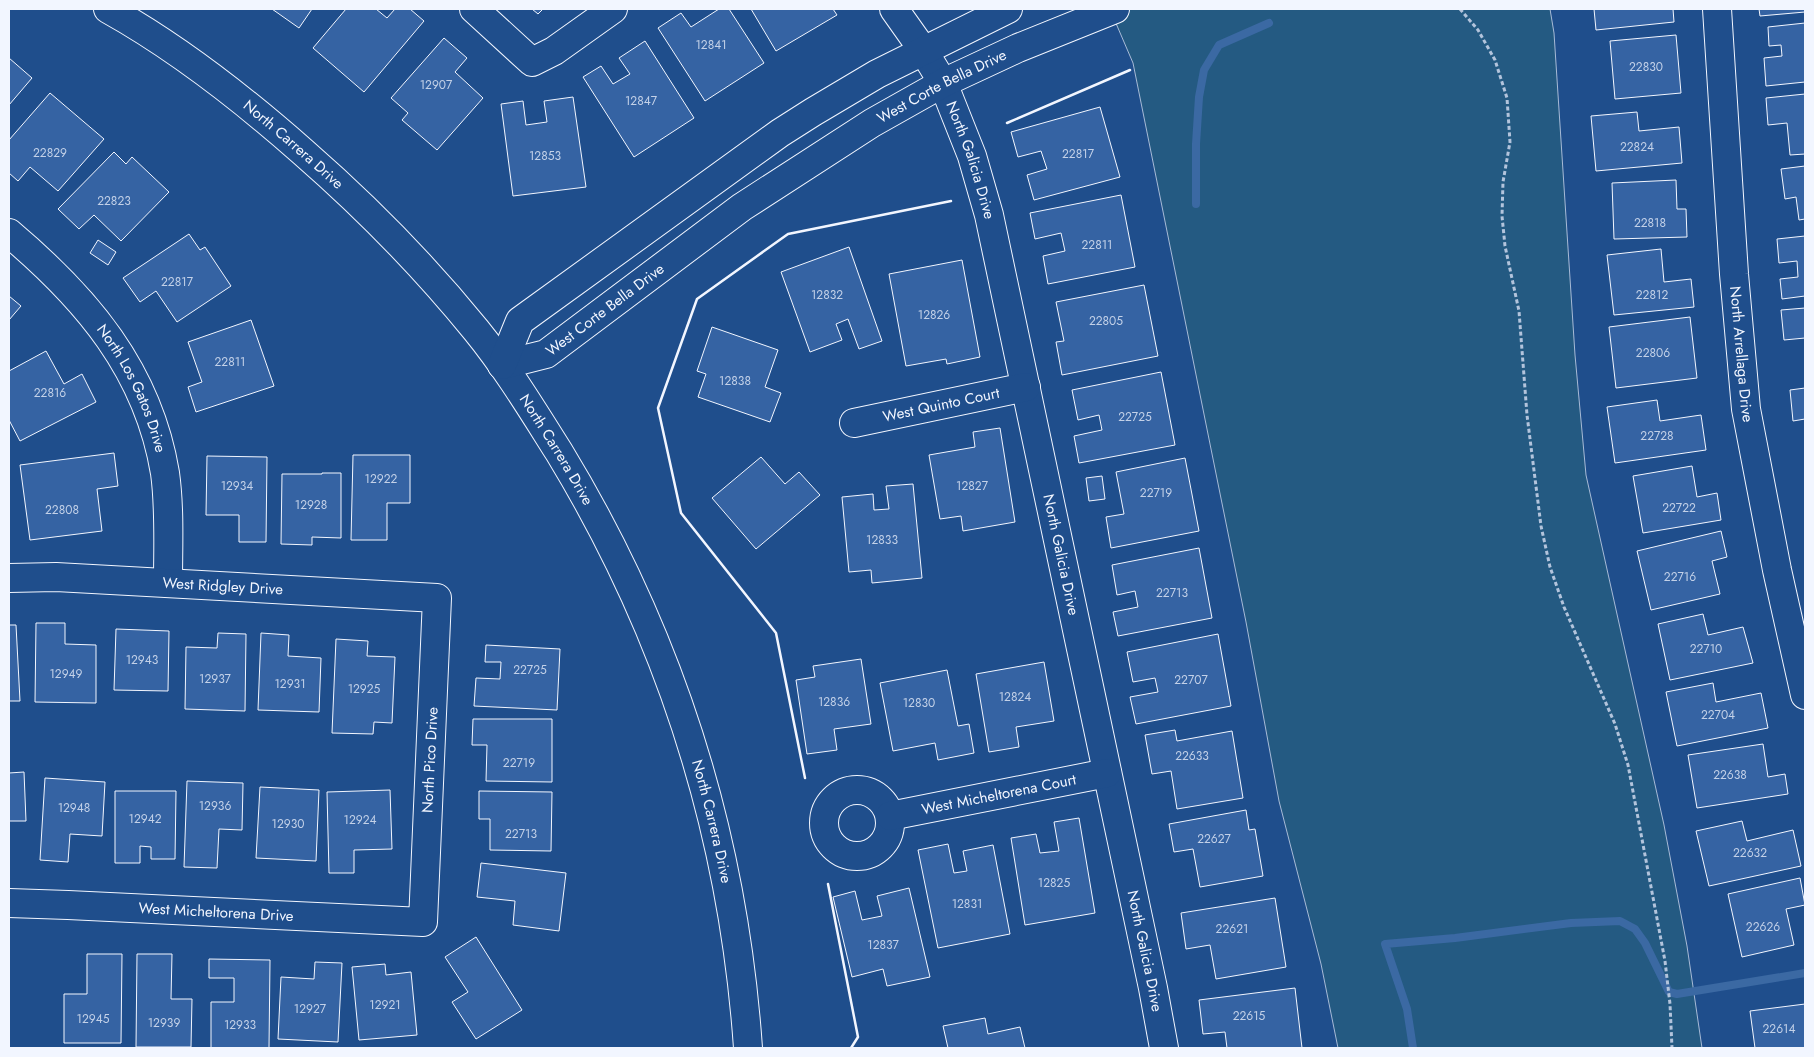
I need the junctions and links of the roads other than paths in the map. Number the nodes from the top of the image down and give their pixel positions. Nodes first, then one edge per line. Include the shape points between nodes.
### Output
1 (108, 9) edge
2 (474, 9) edge
3 (613, 9) edge
4 (894, 9) edge
5 (1008, 9) edge
6 (1116, 9) edge
7 (1717, 9) edge
8 (933, 67) junction
9 (9, 233) edge
10 (502, 365) junction
11 (1026, 387) junction
12 (854, 422) dead end
13 (9, 578) edge
14 (168, 583) junction
15 (437, 598) joint
16 (1805, 695) edge
17 (1107, 773) junction
18 (890, 816) dead end
19 (9, 903) edge
20 (423, 922) joint
21 (748, 1048) edge
22 (1164, 1048) edge

1 - 10 street, North Carrera Drive via 235,94 328,173 416,261 478,332
2 - 3 street via 532,62 554,51
4 - 8 street, North Galicia Drive
5 - 8 street, West Corte Bella Drive
6 - 8 street, West Corte Bella Drive via 1018,48
7 - 16 street, North Arrellaga Drive via 1746,409
8 - 10 street, West Corte Bella Drive via 872,122 742,207 546,354
8 - 10 street, West Corte Bella Drive via 877,74 780,133 520,321
8 - 11 street, North Galicia Drive via 972,156 981,185
9 - 14 street, North Los Gatos Drive via 39,258 86,307 126,362 143,396 156,430 165,473
10 - 21 street, North Carrera Drive via 541,423 600,524 644,614 680,705 705,788 734,918
11 - 12 street, West Quinto Court
11 - 17 street, North Galicia Drive
13 - 14 street, West Ridgley Drive
14 - 15 street, West Ridgley Drive
15 - 20 street, North Pico Drive
17 - 18 street, West Micheltorena Court
17 - 22 street, North Galicia Drive
19 - 20 street, West Micheltorena Drive

